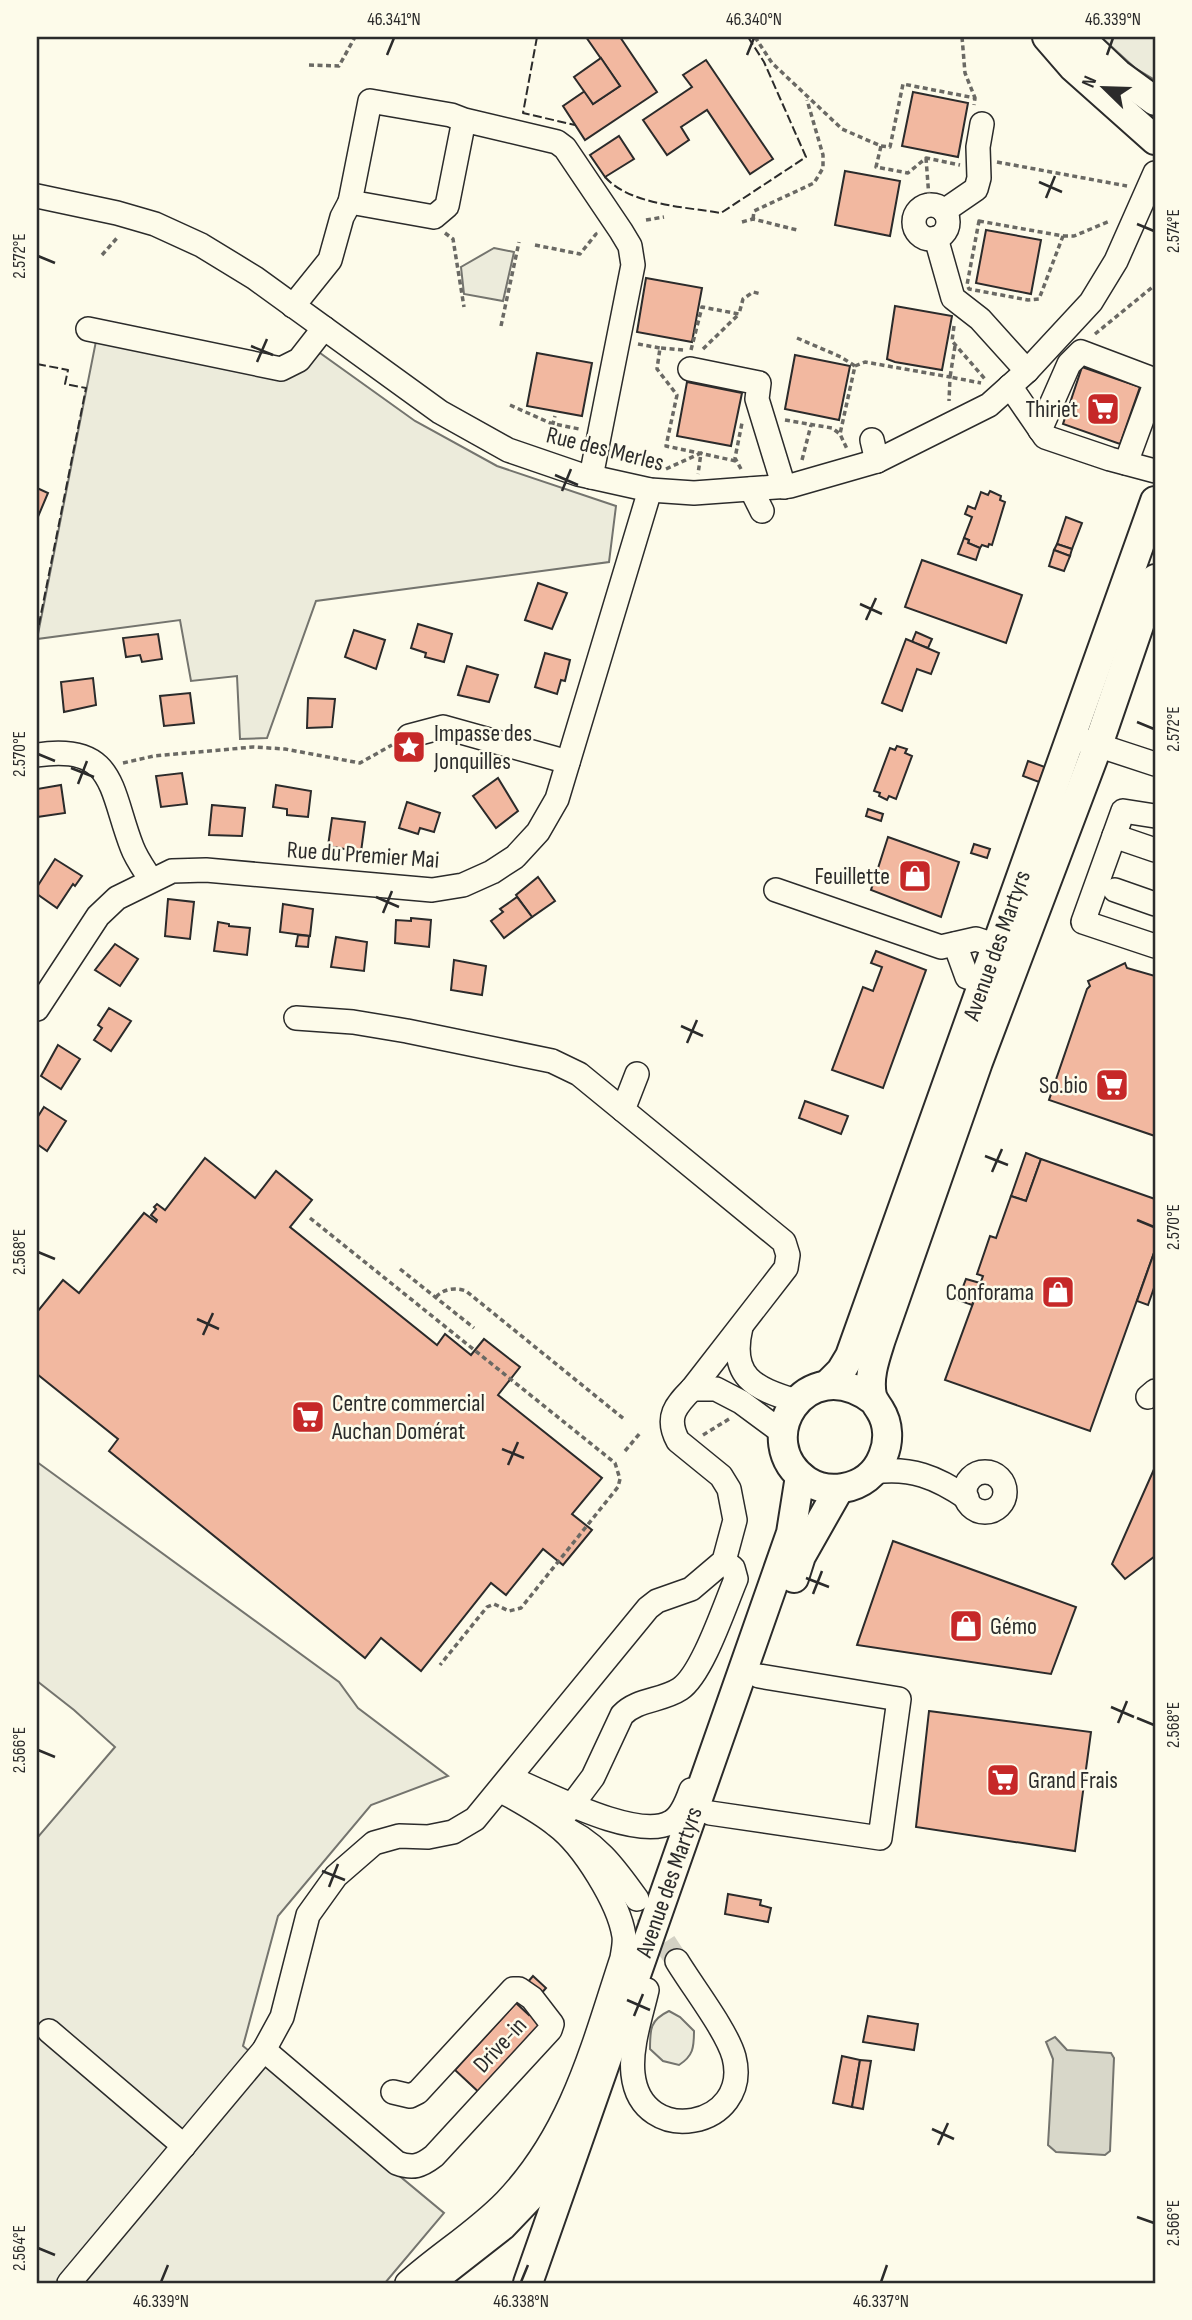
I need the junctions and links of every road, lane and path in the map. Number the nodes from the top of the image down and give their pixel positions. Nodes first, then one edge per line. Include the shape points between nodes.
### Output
1 (355, 37) edge
2 (755, 37) edge
3 (962, 37) edge
4 (1047, 37) edge
5 (1079, 37) edge
6 (309, 65) dead end
7 (806, 97) junction
8 (975, 98) junction
9 (1155, 102) edge
10 (978, 117) joint
11 (464, 120) junction
12 (1155, 140) edge
13 (881, 146) junction
14 (926, 158) junction
15 (995, 161) dead end
16 (968, 166) dead end
17 (1146, 184) edge
18 (37, 196) edge
19 (350, 202) junction
20 (937, 208) junction
21 (985, 212) dead end
22 (664, 218) dead end
23 (646, 219) dead end
24 (753, 219) junction
25 (983, 221) junction
26 (1110, 221) dead end
27 (742, 222) dead end
28 (589, 225) dead end
29 (797, 230) dead end
30 (443, 232) dead end
31 (1063, 236) junction
32 (117, 238) dead end
33 (519, 242) dead end
34 (535, 245) dead end
35 (102, 255) dead end
36 (1155, 285) edge
37 (293, 306) junction
38 (464, 307) dead end
39 (739, 314) dead end
40 (955, 320) dead end
41 (501, 326) dead end
42 (324, 328) junction
43 (88, 329) dead end
44 (797, 338) dead end
45 (1087, 341) dead end
46 (630, 343) dead end
47 (955, 344) junction
48 (660, 348) dead end
49 (690, 359) joint
50 (855, 366) junction
51 (950, 377) junction
52 (1019, 378) junction
53 (1155, 382) edge
54 (510, 405) dead end
55 (744, 412) dead end
56 (948, 413) dead end
57 (555, 416) dead end
58 (778, 419) dead end
59 (553, 424) junction
60 (811, 425) junction
61 (1040, 430) junction
62 (588, 431) dead end
63 (840, 434) junction
64 (546, 451) dead end
65 (849, 454) dead end
66 (1126, 463) junction
67 (800, 467) dead end
68 (1155, 471) edge
69 (591, 477) junction
70 (697, 480) dead end
71 (654, 481) junction
72 (748, 483) junction
73 (784, 487) junction
74 (1155, 501) edge
75 (762, 511) dead end
76 (1155, 579) edge
77 (409, 736) joint
78 (1085, 741) junction
79 (37, 755) edge
80 (568, 762) junction
81 (1155, 764) edge
82 (102, 770) junction
83 (1155, 817) edge
84 (1114, 836) junction
85 (1155, 850) edge
86 (150, 880) junction
87 (776, 890) dead end
88 (1115, 890) dead end
89 (1155, 904) edge
90 (954, 944) junction
91 (997, 946) junction
92 (1155, 946) edge
93 (984, 982) junction
94 (37, 1009) edge
95 (296, 1018) dead end
96 (978, 1062) junction
97 (637, 1074) dead end
98 (623, 1110) junction
99 (310, 1218) dead end
100 (400, 1269) dead end
101 (436, 1297) junction
102 (742, 1325) junction
103 (474, 1328) dead end
104 (828, 1384) junction
105 (692, 1389) junction
106 (873, 1400) junction
107 (796, 1401) junction
108 (624, 1419) dead end
109 (730, 1419) dead end
110 (641, 1432) dead end
111 (887, 1432) junction
112 (783, 1433) junction
113 (699, 1437) dead end
114 (625, 1451) dead end
115 (873, 1472) junction
116 (800, 1476) junction
117 (839, 1489) junction
118 (724, 1561) junction
119 (440, 1665) dead end
120 (754, 1666) junction
121 (593, 1777) junction
122 (505, 1784) junction
123 (573, 1804) junction
124 (710, 1813) junction
125 (604, 1817) junction
126 (557, 1825) junction
127 (637, 1899) tunnel mouth
128 (677, 1961) tunnel mouth
129 (647, 1990) junction
130 (49, 2031) dead end
131 (264, 2050) junction
132 (393, 2092) dead end
133 (580, 2138) junction
134 (184, 2146) junction
135 (69, 2283) edge
136 (407, 2283) edge
137 (429, 2283) edge
138 (528, 2283) edge
139 (542, 2283) edge

1 - 6 path via 339,66
2 - 7 path via 772,63
3 - 8 path via 965,73
4 - 12 main road via 1073,67
5 - 9 main road
7 - 13 path via 842,129
7 - 24 path via 823,168 814,183 754,211
8 - 10 path
8 - 13 path via 903,84 890,147
10 - 20 street via 976,189
11 - 19 street via 447,206 434,218
11 - 19 street via 370,101
11 - 69 street via 547,138 565,148 630,246 633,265
13 - 14 path via 876,167 908,173
14 - 16 path
14 - 20 path
15 - 17 path
17 - 52 street, Rue des Merles via 1116,261 1091,302
18 - 37 street, Rue des Merles via 155,224 255,278
19 - 37 street via 330,260
20 - 52 street via 948,219 946,230 936,238 953,298 980,319
21 - 25 path
22 - 23 path
24 - 27 path
24 - 29 path
25 - 31 path
25 - 31 path via 979,221 969,289 1039,299
26 - 31 path
28 - 34 path via 596,234 580,254
30 - 38 path via 453,239
32 - 35 path
33 - 41 path
36 - 45 path
37 - 42 street, Rue des Merles
39 - 49 path
40 - 47 path
42 - 43 street via 299,360 281,369
42 - 69 street, Rue des Merles via 482,437
44 - 50 path
46 - 48 path
47 - 51 path
47 - 51 path via 990,384
49 - 73 street via 760,383 757,399
50 - 51 path via 865,362
50 - 63 path
51 - 56 path
52 - 61 street
52 - 73 street, Rue des Merles via 989,405
53 - 61 street via 1081,352 1069,364
53 - 66 street
54 - 59 path
55 - 72 path via 735,458
57 - 59 path
58 - 60 path
59 - 62 path
59 - 64 path
60 - 63 path
60 - 67 path
61 - 66 street via 1045,437
63 - 65 path
66 - 68 street
69 - 71 street, Rue des Merles
70 - 71 path via 701,453
71 - 72 street, Rue des Merles via 694,493
71 - 80 street, Rue du Premier Mai
72 - 73 street, Rue des Merles
72 - 75 street
74 - 78 main road, Avenue des Martyrs
76 - 78 main road, Avenue des Martyrs
77 - 80 street via 443,727
77 - 82 path via 360,763 253,747 154,756
78 - 81 street
78 - 91 main road, Avenue des Martyrs
78 - 96 main road, Avenue des Martyrs
79 - 82 street via 80,754
80 - 86 street, Rue du Premier Mai via 557,799 538,832 515,857 464,885 432,890 206,870 172,871
82 - 86 street via 115,792 132,848
83 - 84 street via 1122,811
84 - 85 street
84 - 92 street via 1083,922
86 - 94 street, Rue du Premier Mai via 117,898 98,916
87 - 90 street via 940,947
88 - 89 street
90 - 91 street via 976,939
90 - 93 street via 967,977
91 - 93 main road, Avenue des Martyrs
93 - 96 street
93 - 104 main road, Avenue des Martyrs via 850,1356
95 - 98 street via 407,1031 552,1061 579,1074
96 - 106 main road, Avenue des Martyrs via 881,1339 870,1382
97 - 98 street
98 - 102 street via 784,1242 786,1268
99 - 119 path via 615,1464 619,1472 618,1487 521,1608 487,1607
100 - 101 path
101 - 103 path
101 - 108 path via 455,1288 466,1291
102 - 105 street
102 - 107 street via 736,1346 738,1364 748,1379 766,1392
104 - 106 main road via 860,1390
104 - 107 main road
105 - 112 street via 716,1389
105 - 118 street via 676,1406 673,1433 721,1476 729,1489 735,1520
106 - 111 main road
107 - 112 main road
109 - 113 path
110 - 114 path
111 - 115 main road via 885,1454
111 - 115 street via 912,1461 969,1489 897,1469
112 - 116 main road via 784,1449
115 - 117 main road via 864,1481
116 - 117 main road via 812,1484
116 - 120 main road, Avenue des Martyrs via 791,1534
117 - 120 main road, Avenue des Martyrs via 802,1556
118 - 121 street via 733,1568 736,1579 691,1680 669,1695 627,1709
118 - 122 street via 691,1589 648,1608
120 - 124 main road, Avenue des Martyrs
120 - 124 street via 898,1699 880,1838
120 - 125 street via 725,1696 686,1802 673,1821 653,1828
120 - 133 main road, Avenue des Martyrs
121 - 123 street
121 - 125 street via 591,1795
122 - 123 street
122 - 126 street
122 - 131 street via 475,1819 453,1832 374,1843 336,1876 308,1915 282,2017
123 - 125 street
123 - 126 street
124 - 129 main road, Avenue des Martyrs
126 - 127 street via 591,1843
126 - 136 street via 588,1860 606,1890 624,1936 622,1958 575,2096 535,2169 471,2235
128 - 129 street via 734,2058 731,2091 708,2117 688,2122 661,2116 650,2109 636,2087 634,2055
129 - 139 main road, Avenue des Martyrs
130 - 134 street
131 - 132 street, Drive-in via 397,2163 409,2168 434,2156 552,2024 531,1998 513,1989 418,2092 410,2096
131 - 134 street
133 - 137 main road via 502,2226
133 - 138 main road, Avenue des Martyrs
134 - 135 street

